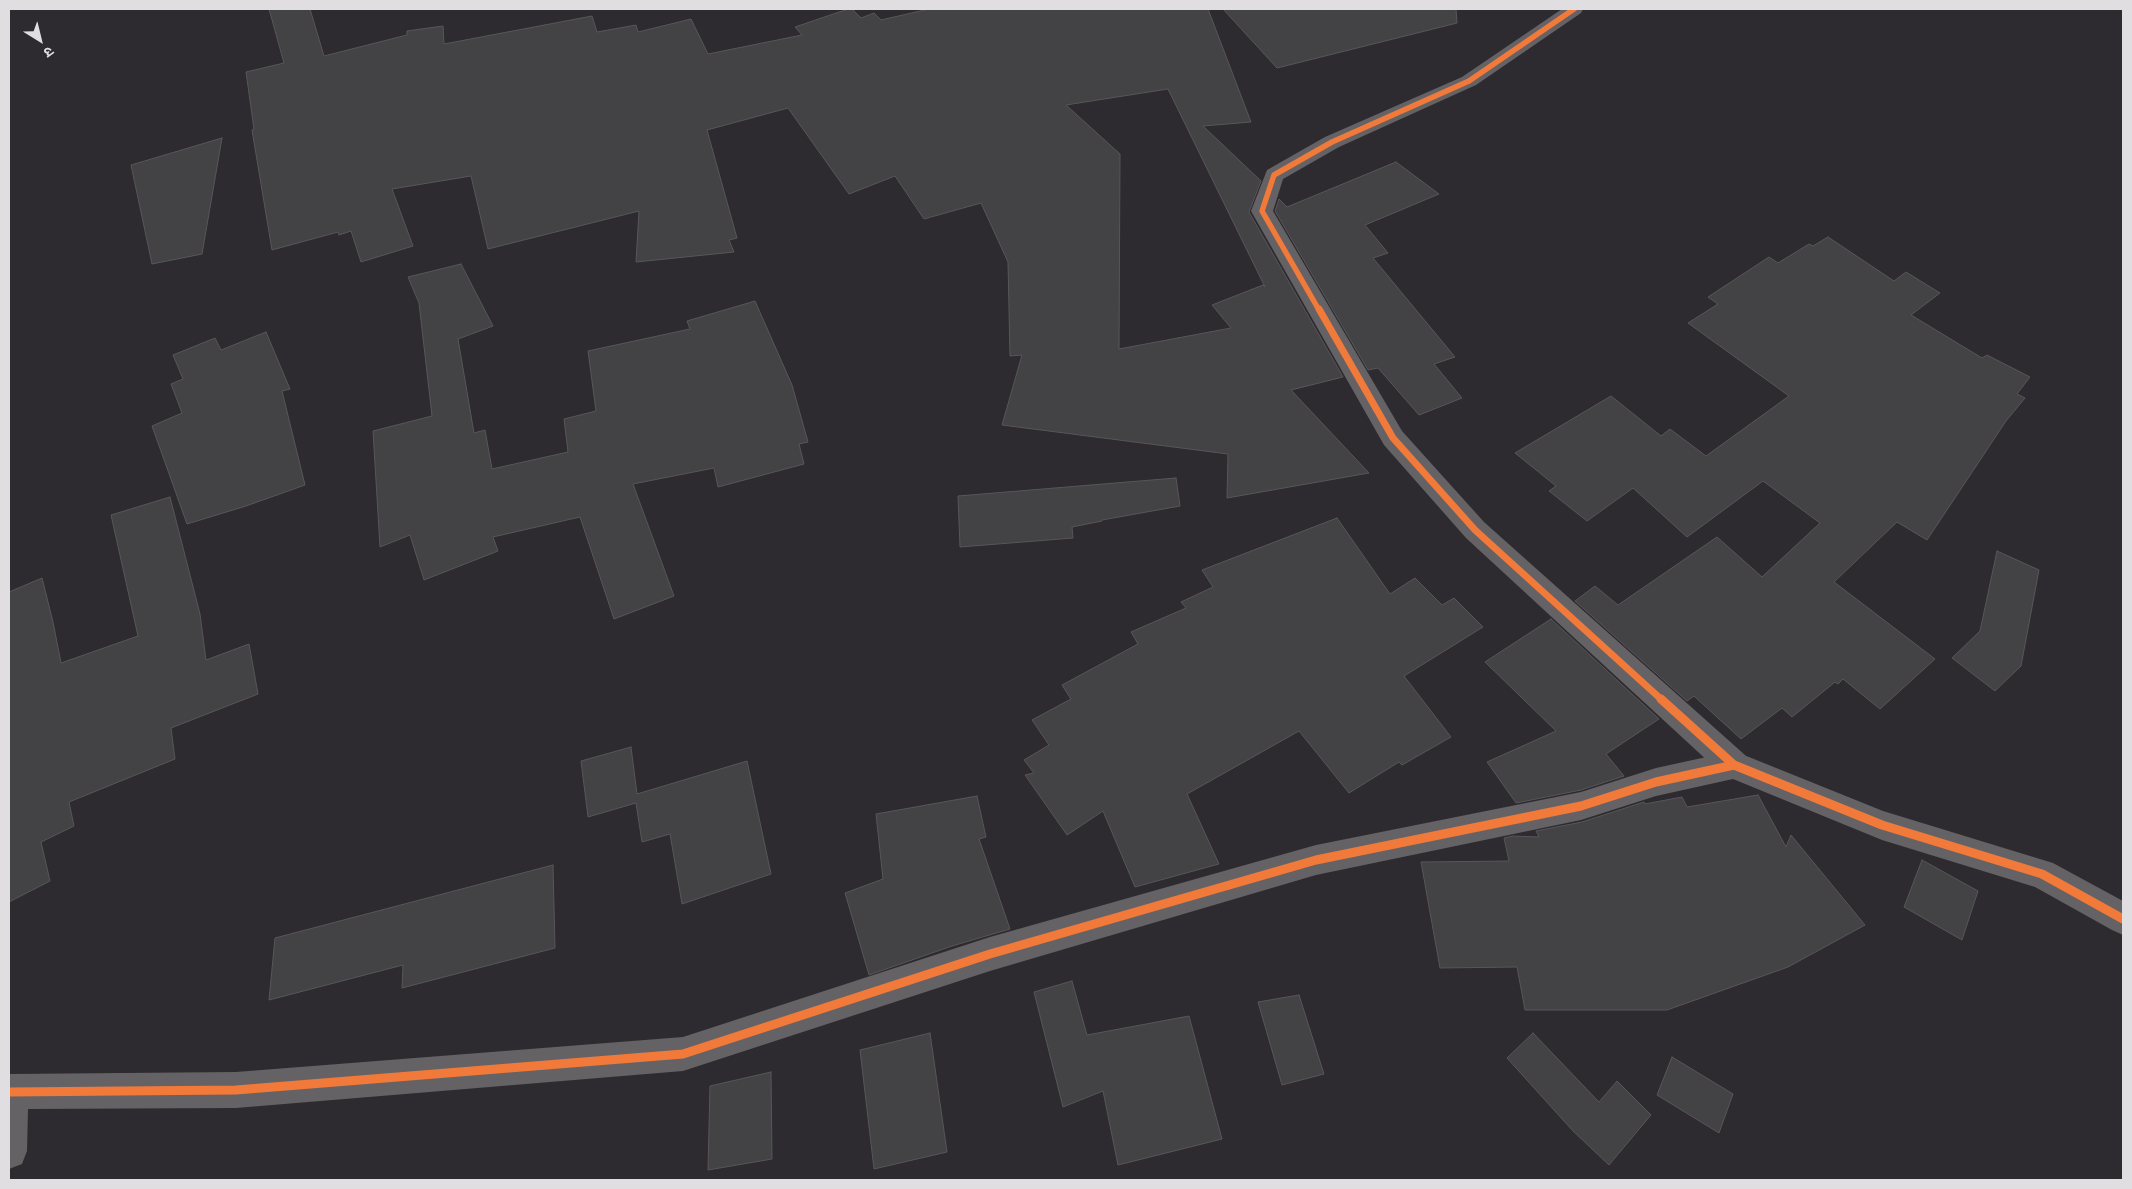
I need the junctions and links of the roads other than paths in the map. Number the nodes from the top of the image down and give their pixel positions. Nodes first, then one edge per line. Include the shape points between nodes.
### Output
1 (1574, 9) edge
2 (1734, 765) junction
3 (2123, 920) edge
4 (10, 1092) edge
5 (9, 1151) edge

1 - 2 street via 1470,81 1332,142 1274,175 1262,211 1393,438 1474,530
2 - 3 street via 1882,825 2042,874
2 - 4 street via 1656,782 1581,806 1316,860 990,954 682,1054 236,1090
4 - 5 street

